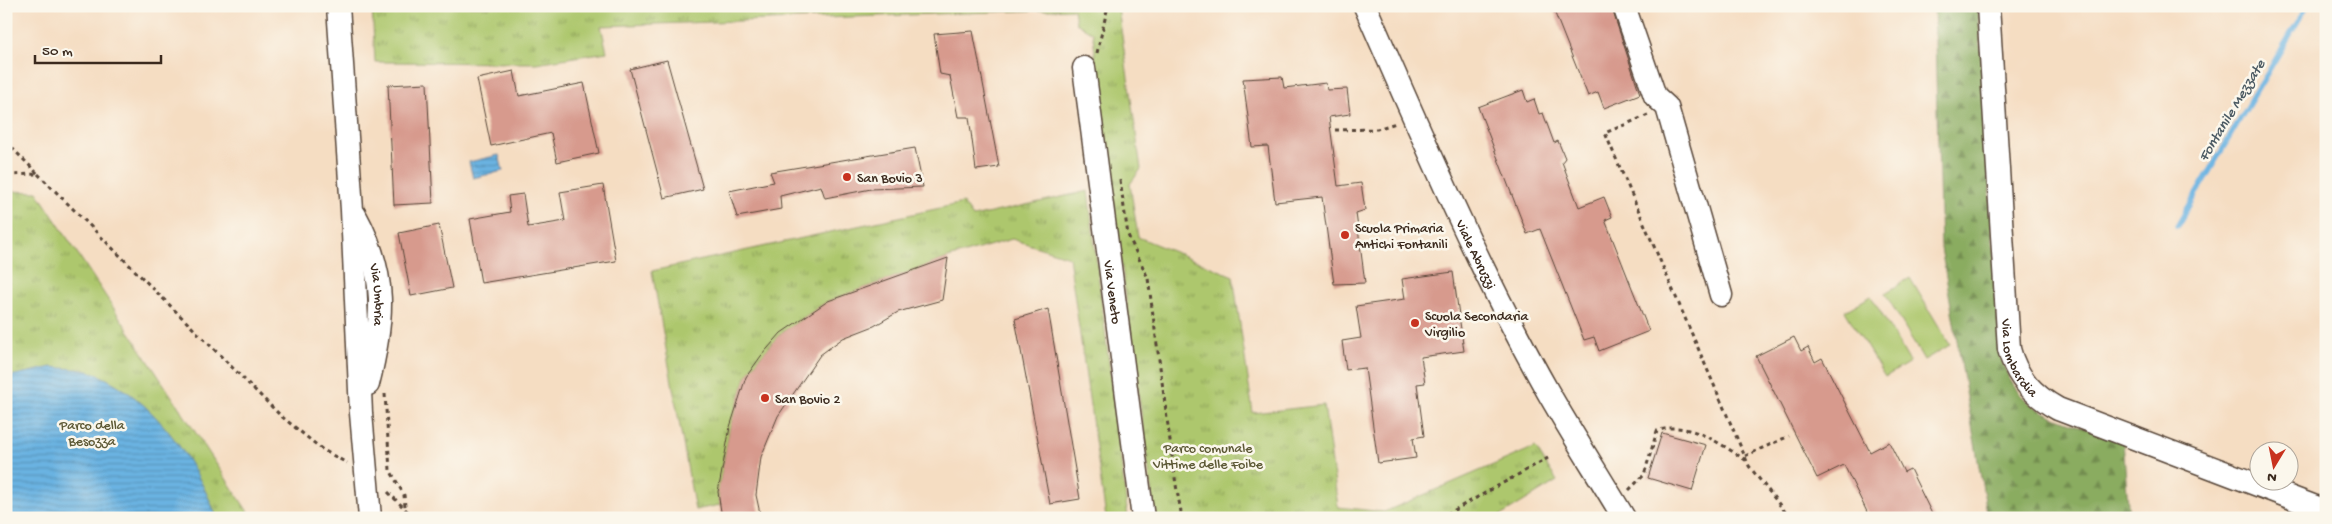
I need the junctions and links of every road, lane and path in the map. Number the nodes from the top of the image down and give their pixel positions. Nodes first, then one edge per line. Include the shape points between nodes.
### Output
1 (338, 6) edge
2 (1108, 6) edge
3 (1365, 6) edge
4 (1624, 6) edge
5 (1988, 6) edge
6 (1091, 64) joint
7 (1667, 107) junction
8 (1412, 115) junction
9 (1336, 130) dead end
10 (6, 142) edge
11 (1117, 170) dead end
12 (38, 174) junction
13 (6, 175) edge
14 (1721, 295) dead end
15 (1789, 436) dead end
16 (324, 450) dead end
17 (1745, 456) junction
18 (1548, 458) dead end
19 (1748, 462) junction
20 (366, 471) junction
21 (1609, 493) junction
22 (406, 510) junction
23 (2326, 511) edge
24 (370, 518) edge
25 (406, 518) edge
26 (414, 518) edge
27 (1142, 518) edge
28 (1186, 518) edge
29 (1440, 518) edge
30 (1624, 518) edge
31 (1790, 518) edge

1 - 20 street, Via Umbria via 352,210 368,240 382,298 371,373 361,413
2 - 6 path
3 - 8 street, Viale Abruzzi
4 - 7 street via 1655,96
5 - 23 street, Via Lombardia via 2009,349 2019,375 2034,393 2058,409
6 - 27 street, Via Veneto
7 - 14 street
7 - 17 path via 1606,133
8 - 9 path via 1404,121 1377,129
8 - 21 street, Viale Abruzzi via 1489,277 1548,391
10 - 12 path
11 - 28 path via 1128,235 1148,278 1176,485 1181,512
12 - 13 path
12 - 16 path via 281,416
15 - 17 path
17 - 19 path
18 - 29 path
19 - 21 path via 1713,439 1691,431 1665,428 1657,431 1644,476 1626,493
19 - 31 path
20 - 22 path
20 - 24 street, Via Umbria
21 - 30 street, Viale Abruzzi
22 - 25 path
22 - 26 path

